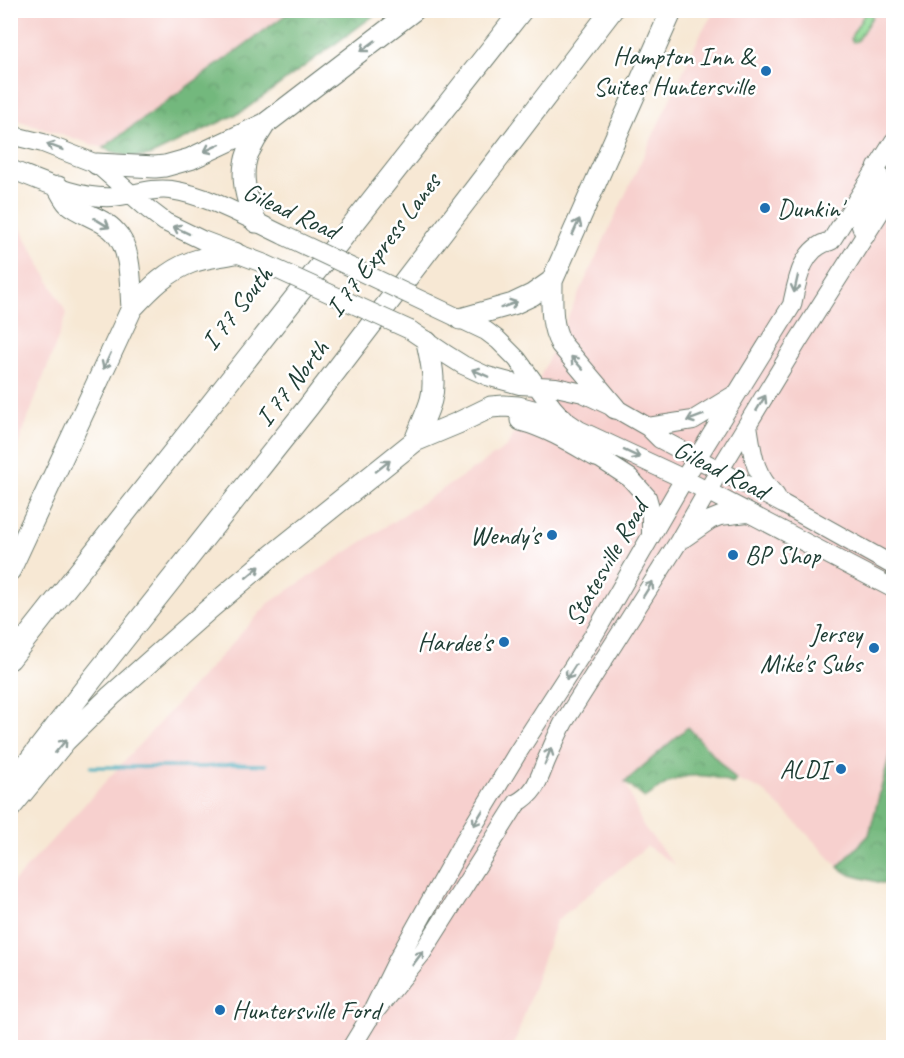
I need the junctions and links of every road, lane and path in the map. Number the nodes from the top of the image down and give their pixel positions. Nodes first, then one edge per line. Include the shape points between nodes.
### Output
1 (414, 10) edge
2 (506, 10) edge
3 (522, 10) edge
4 (596, 10) edge
5 (612, 10) edge
6 (672, 10) edge
7 (265, 124) junction
8 (10, 135) edge
9 (894, 141) edge
10 (97, 164) junction
11 (877, 167) junction
12 (10, 169) edge
13 (58, 187) junction
14 (894, 190) edge
15 (131, 194) junction
16 (256, 222) junction
17 (866, 236) junction
18 (831, 241) junction
19 (235, 253) junction
20 (552, 281) junction
21 (831, 290) junction
22 (132, 308) junction
23 (460, 319) junction
24 (427, 342) junction
25 (537, 385) junction
26 (736, 394) junction
27 (615, 408) junction
28 (458, 423) junction
29 (571, 424) junction
30 (748, 425) junction
31 (648, 427) junction
32 (415, 441) junction
33 (597, 456) junction
34 (697, 458) junction
35 (719, 471) junction
36 (684, 479) junction
37 (708, 492) junction
38 (783, 504) junction
39 (748, 513) junction
40 (776, 527) junction
41 (651, 536) junction
42 (679, 541) junction
43 (862, 548) junction
44 (894, 566) edge
45 (854, 569) junction
46 (10, 570) edge
47 (894, 578) edge
48 (894, 589) edge
49 (10, 638) edge
50 (10, 658) edge
51 (518, 752) junction
52 (10, 765) edge
53 (10, 786) edge
54 (517, 803) junction
55 (10, 808) edge
56 (368, 1020) junction
57 (351, 1047) edge

1 -> 7 highway
2 - 49 highway, I 77 South
3 - 50 highway, I 77 Express Lanes
4 - 52 highway, I 77 Express Lanes via 299,398
5 - 53 highway, I 77 North via 309,406
20 -> 6 highway
7 -> 10 highway via 190,159 165,166
7 - 16 highway via 248,153 244,171
10 -> 8 main road, Gilead Road
9 - 11 main road, Statesville Road
10 - 15 main road, Gilead Road
11 - 17 main road via 881,185 860,222
11 - 18 main road, Statesville Road
12 - 13 main road, Gilead Road
13 - 15 main road, Gilead Road via 89,196 113,198
13 -> 22 highway via 67,202 116,232 129,269
14 - 17 main road, Statesville Road
15 - 16 main road, Gilead Road via 162,189 190,194
19 -> 15 main road, Gilead Road via 165,222
16 - 23 main road, Gilead Road, bridge
17 - 21 main road, Statesville Road
18 - 21 main road via 844,251 832,272
18 -> 26 main road, Statesville Road via 810,254 803,264 792,305
19 - 22 highway via 177,269 156,283
19 - 24 main road, Gilead Road, bridge via 410,330
23 -> 20 highway via 513,304
27 -> 20 highway via 557,337 552,318
30 -> 21 main road, Statesville Road
22 -> 46 highway
23 - 25 main road, Gilead Road via 498,339
25 -> 24 main road, Gilead Road via 520,385 487,376
24 - 32 highway via 433,386
25 - 27 main road, Gilead Road via 574,390
25 - 29 main road, Gilead Road via 553,408
26 -> 31 main road via 693,420
26 - 34 main road, Statesville Road
27 - 31 main road, Gilead Road
28 - 29 highway via 491,407 504,406 528,409
28 - 32 highway
28 - 33 highway via 492,418 524,421
29 - 33 main road
29 -> 36 main road, Gilead Road
30 - 35 main road, Statesville Road
30 - 38 main road via 755,465 764,484
31 - 34 main road, Gilead Road via 660,440
55 -> 32 highway via 65,741 111,696 269,558
33 - 41 main road via 640,488 651,511
34 - 35 main road, Gilead Road
34 - 36 main road, Statesville Road
35 - 37 main road, Statesville Road
35 - 38 main road, Gilead Road
36 - 37 main road, Gilead Road
36 - 41 main road, Statesville Road
37 - 39 main road, Gilead Road
37 - 42 main road, Statesville Road
38 - 43 main road, Gilead Road
39 - 40 main road, Gilead Road
39 - 42 main road via 720,516
40 - 43 main road via 787,522 848,554 858,556
40 - 45 main road, Gilead Road
41 -> 51 main road, Statesville Road via 596,633
54 -> 42 main road, Statesville Road via 540,781 564,722
43 - 44 main road, Gilead Road
45 - 47 main road via 866,565
45 - 48 main road, Gilead Road
51 - 54 main road via 524,764 506,791 507,798
51 -> 56 main road, Statesville Road via 437,888
56 -> 54 main road, Statesville Road via 422,953
56 - 57 main road, Statesville Road

